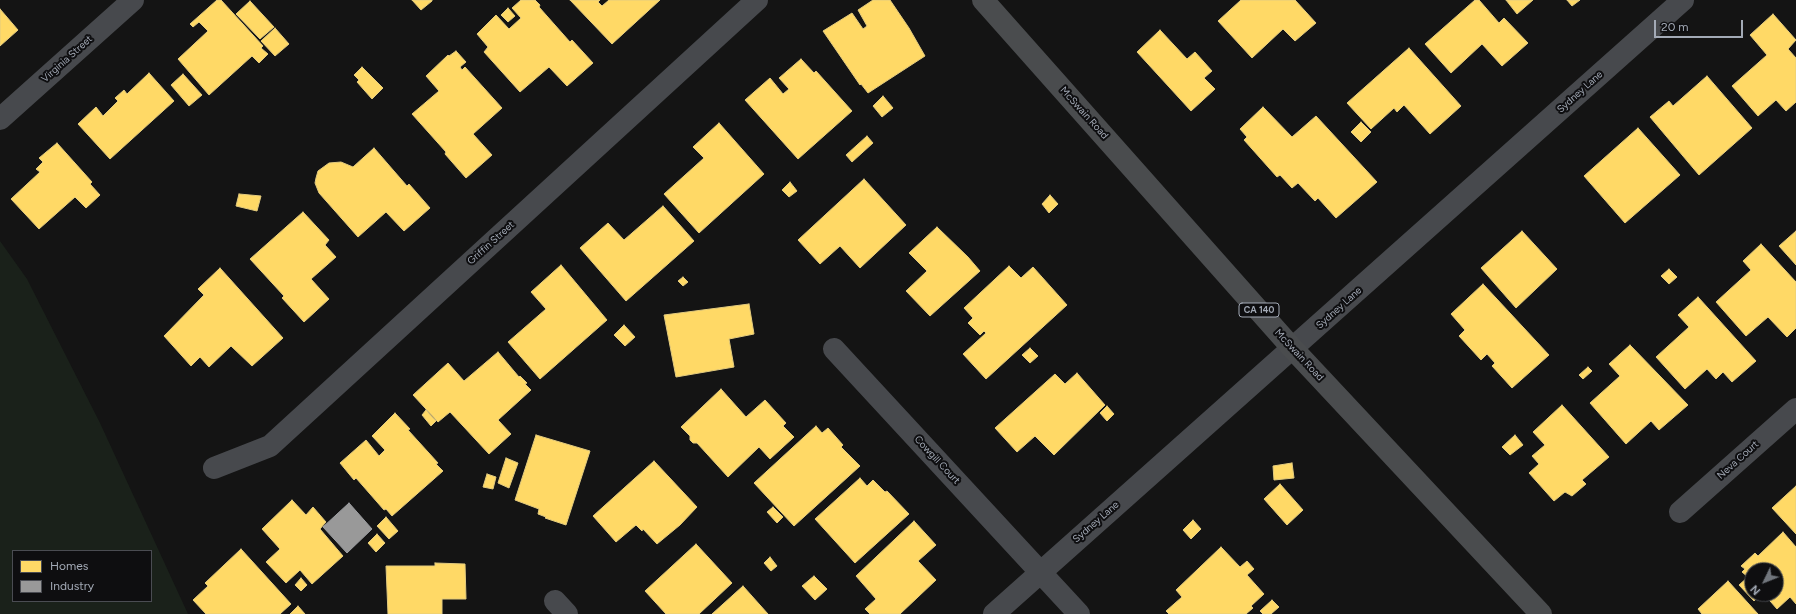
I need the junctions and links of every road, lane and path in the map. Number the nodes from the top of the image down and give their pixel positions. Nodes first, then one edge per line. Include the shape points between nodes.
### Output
1 (133, 0) edge
2 (757, 0) edge
3 (983, 0) edge
4 (1683, 0) edge
5 (0, 119) edge
6 (834, 349) dead end
7 (1293, 349) junction
8 (1796, 409) edge
9 (214, 468) dead end
10 (1680, 512) dead end
11 (1040, 571) junction
12 (994, 614) edge
13 (1080, 614) edge
14 (1541, 614) edge

1 - 5 street, Virginia Street
2 - 9 street, Griffin Street via 270,446
3 - 7 main road, McSwain Road / CA 140
4 - 7 street, Sydney Lane
6 - 11 street, Cowgill Court
7 - 11 street, Sydney Lane
7 - 14 main road, McSwain Road / CA 140
8 - 10 street, Neva Court
11 - 12 street, Sydney Lane
11 - 13 street, Cowgill Court

